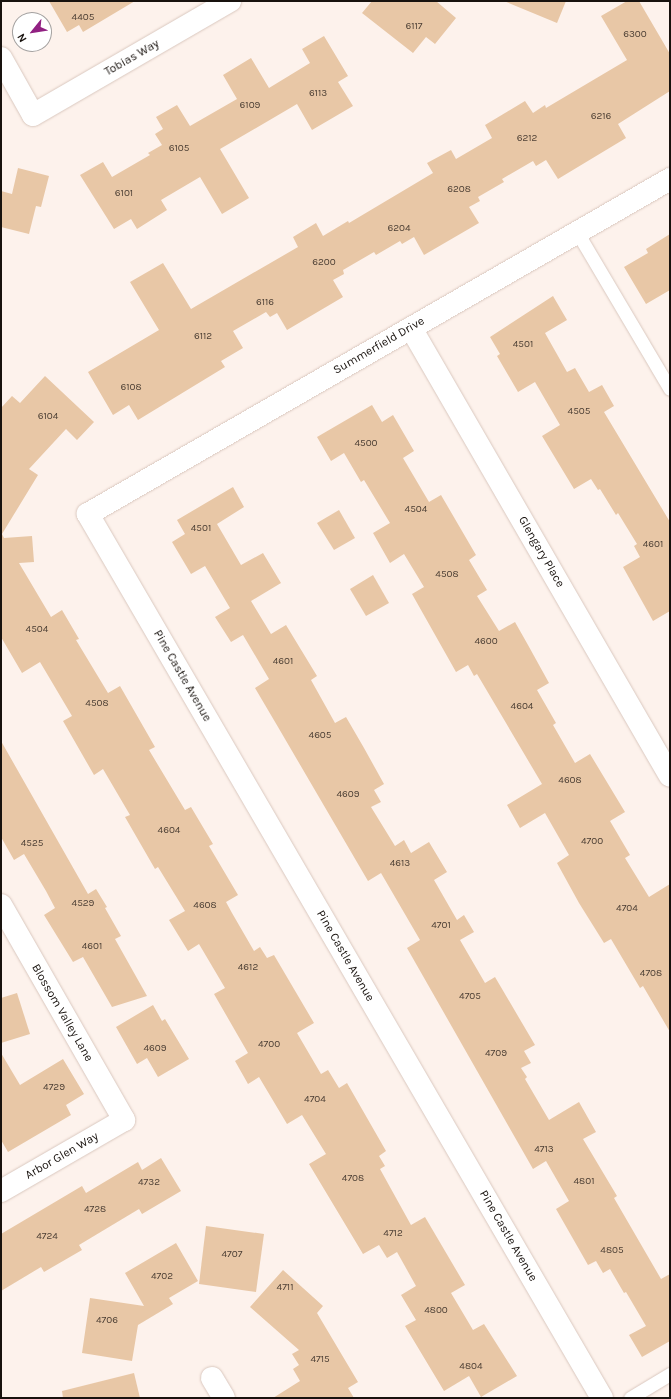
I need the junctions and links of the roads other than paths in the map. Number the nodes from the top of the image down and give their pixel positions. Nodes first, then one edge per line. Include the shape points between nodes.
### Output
1 (230, 1) edge
2 (1, 58) edge
3 (670, 179) edge
4 (577, 232) junction
5 (411, 328) junction
6 (670, 390) edge
7 (88, 514) joint
8 (670, 776) edge
9 (1, 905) edge
10 (9, 936) edge
11 (124, 1120) joint
12 (1, 1191) edge
13 (670, 1374) edge
14 (212, 1378) dead end
15 (224, 1398) edge
16 (602, 1398) edge
17 (630, 1398) edge

1 - 2 street, Tobias Way via 34,115
3 - 4 street, Summerfield Drive
4 - 5 street, Summerfield Drive
4 - 6 lane
5 - 7 street, Summerfield Drive
5 - 8 street, Glengary Place
7 - 16 street, Pine Castle Avenue
9 - 10 street, Blossom Valley Lane
10 - 11 street, Blossom Valley Lane
11 - 12 street, Arbor Glen Way
13 - 17 lane
14 - 15 street

